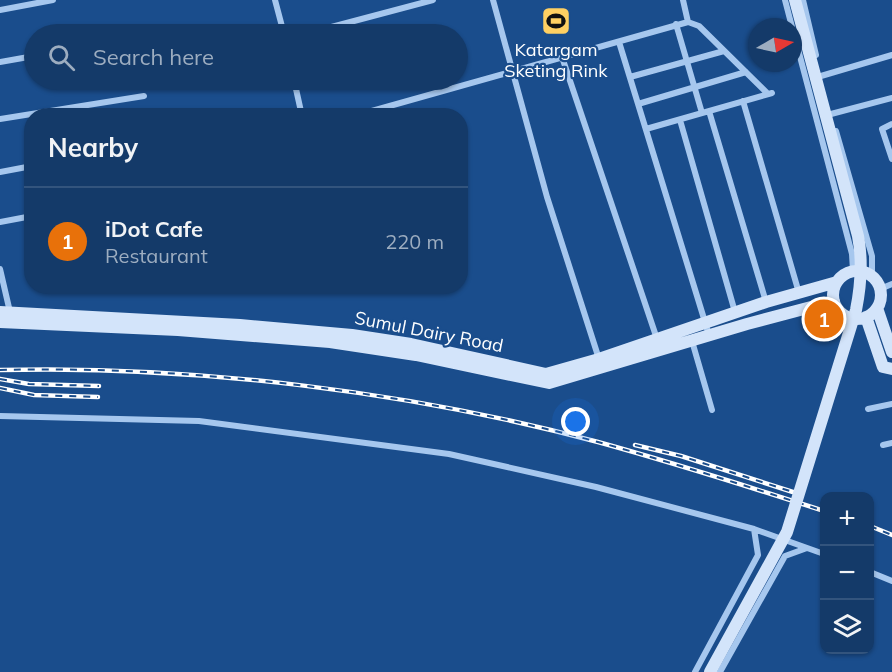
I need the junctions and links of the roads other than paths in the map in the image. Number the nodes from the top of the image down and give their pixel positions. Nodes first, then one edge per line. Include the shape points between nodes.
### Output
1 (53, 0) edge
2 (275, 0) edge
3 (433, 0) edge
4 (493, 0) edge
5 (683, 0) edge
6 (785, 0) edge
7 (795, 0) edge
8 (803, 0) edge
9 (0, 10) edge
10 (790, 18) edge
11 (688, 22) junction
12 (281, 24) edge
13 (343, 24) edge
14 (676, 24) junction
15 (619, 42) junction
16 (724, 51) junction
17 (892, 55) edge
18 (562, 57) junction
19 (24, 58) edge
20 (687, 61) junction
21 (0, 62) edge
22 (802, 63) edge
23 (512, 71) junction
24 (746, 72) junction
25 (820, 76) junction
26 (630, 77) junction
27 (468, 84) edge
28 (695, 88) junction
29 (296, 90) edge
30 (445, 90) edge
31 (144, 96) dead end
32 (892, 98) edge
33 (744, 102) junction
34 (638, 104) junction
35 (69, 108) edge
36 (300, 108) edge
37 (382, 108) edge
38 (705, 112) junction
39 (831, 114) junction
40 (24, 115) edge
41 (0, 119) edge
42 (680, 120) junction
43 (892, 124) edge
44 (645, 129) junction
45 (892, 159) edge
46 (24, 168) edge
47 (0, 172) edge
48 (24, 218) edge
49 (0, 222) edge
50 (0, 268) edge
51 (853, 271) junction
52 (872, 276) junction
53 (837, 282) junction
54 (886, 287) edge
55 (799, 293) junction
56 (766, 302) junction
57 (834, 302) junction
58 (877, 308) junction
59 (735, 313) junction
60 (6, 317) edge
61 (866, 317) junction
62 (706, 322) junction
63 (709, 335) junction
64 (657, 339) junction
65 (692, 341) junction
66 (892, 352) edge
67 (601, 364) junction
68 (892, 369) edge
69 (892, 404) edge
70 (712, 410) dead end
71 (868, 410) dead end
72 (0, 416) edge
73 (892, 442) edge
74 (883, 445) dead end
75 (754, 529) junction
76 (808, 547) junction
77 (820, 552) edge
78 (874, 574) edge
79 (892, 581) edge
80 (695, 672) edge
81 (710, 672) edge
82 (720, 672) edge

1 - 9 street
2 - 12 street
3 - 13 street
4 - 23 street
5 - 11 street
6 - 10 street
7 - 81 street, bridge via 858,236 861,284 786,532
8 - 25 street
11 - 14 street
11 - 16 street via 699,26
14 - 15 street
14 - 20 street
15 - 18 street
15 - 26 street
16 - 20 street
16 - 24 street
17 - 25 street
18 - 23 street
18 - 64 street
19 - 21 street
20 - 26 street
20 - 28 street
22 - 51 street via 852,254
23 - 27 street
23 - 67 street via 547,197
24 - 28 street
24 - 33 street via 770,94
25 - 39 street
26 - 34 street
28 - 34 street
28 - 38 street
29 - 36 street
30 - 37 street
31 - 35 street
32 - 39 street
33 - 38 street
33 - 55 street
34 - 44 street
38 - 42 street
38 - 56 street
39 - 52 street via 872,255
40 - 41 street
42 - 44 street
42 - 59 street
43 - 45 street via 882,129
44 - 62 street
46 - 47 street
48 - 49 street
50 - 60 street
51 - 52 street
51 - 53 street
52 - 54 street
53 - 55 street, Sumul Dairy Road
53 - 57 street
54 - 58 street
55 - 56 street, Sumul Dairy Road
56 - 59 street, Sumul Dairy Road
57 - 61 street via 847,316
57 - 63 street
58 - 61 street
58 - 66 street
59 - 62 street, Sumul Dairy Road
60 - 67 street, Sumul Dairy Road via 215,324 341,334 411,344 546,374
61 - 68 street via 883,367
62 - 63 street
62 - 64 street, Sumul Dairy Road
63 - 65 street
64 - 67 street, Sumul Dairy Road
65 - 67 street
65 - 70 street
69 - 71 street
72 - 75 street via 199,421 449,454 596,487
73 - 74 street
75 - 76 street
75 - 80 street via 758,555
76 - 77 street
76 - 82 street via 785,556
78 - 79 street

